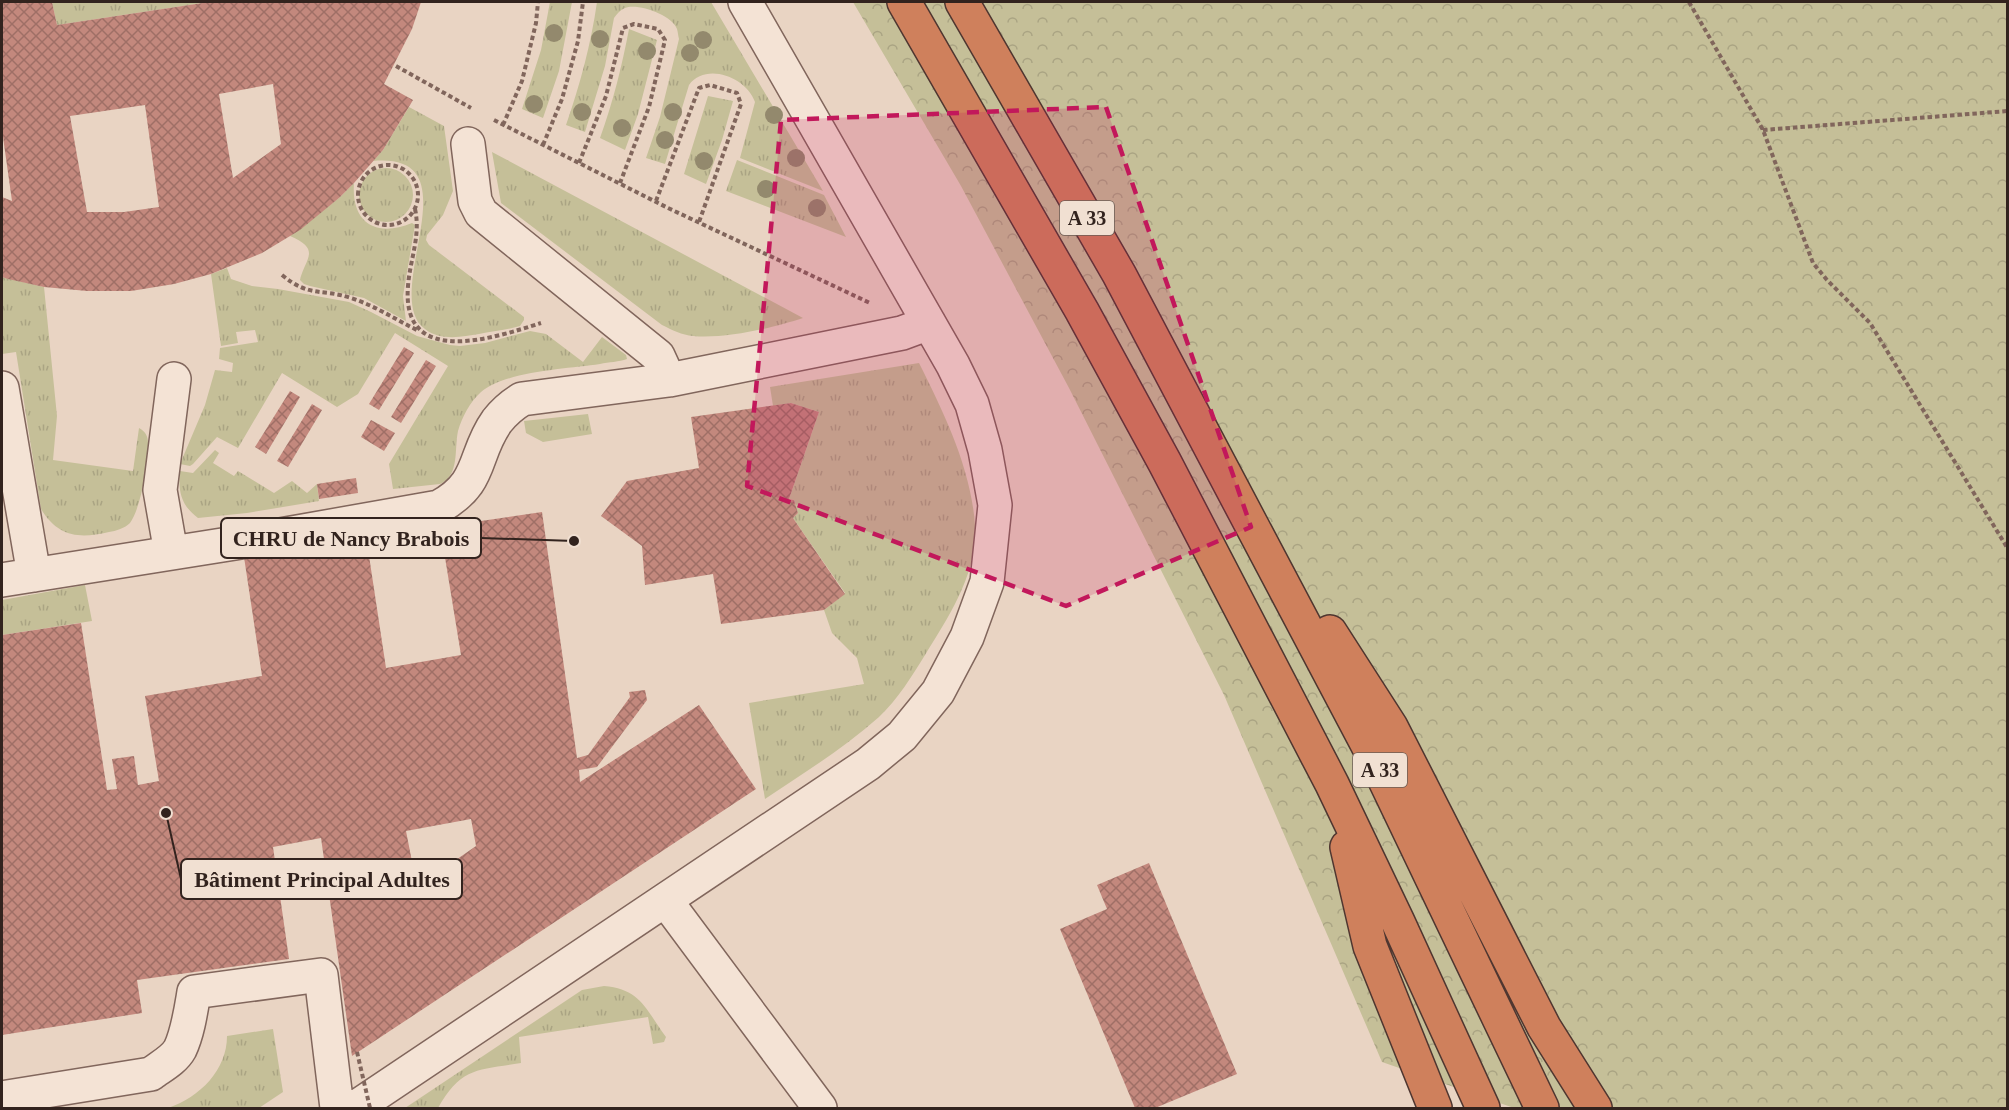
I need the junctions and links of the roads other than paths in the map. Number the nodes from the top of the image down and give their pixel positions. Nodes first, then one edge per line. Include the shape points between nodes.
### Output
1 (745, 2) edge
2 (904, 2) edge
3 (962, 2) edge
4 (468, 144) dead end
5 (915, 328) junction
6 (174, 379) dead end
7 (669, 380) junction
8 (2, 387) edge
9 (1207, 438) junction
10 (171, 554) junction
11 (33, 575) junction
12 (2, 580) edge
13 (1332, 784) junction
14 (666, 901) junction
15 (2, 1098) edge
16 (337, 1108) edge
17 (355, 1108) edge
18 (820, 1108) edge
19 (1435, 1108) edge
20 (1483, 1108) edge
21 (1542, 1108) edge
22 (1595, 1108) edge

1 - 5 lane
2 - 13 highway, A 33 via 1121,382
3 - 9 highway, A 33 via 1119,274
4 - 7 lane via 475,201 481,213 658,356
5 - 7 lane
5 - 14 lane via 953,365 972,404 985,450 994,505 987,582 968,637 938,692 902,736 826,794
6 - 10 lane via 160,490
7 - 10 lane via 522,399 497,420 465,488 439,507
8 - 11 lane
9 - 21 highway, A 33 via 1372,753
9 - 22 highway via 1391,727 1544,1027
10 - 11 lane
11 - 12 lane
13 - 19 highway via 1370,946
13 - 20 highway, A 33
14 - 17 lane
14 - 18 lane
15 - 16 lane via 151,1074 179,1050 194,992 321,975

